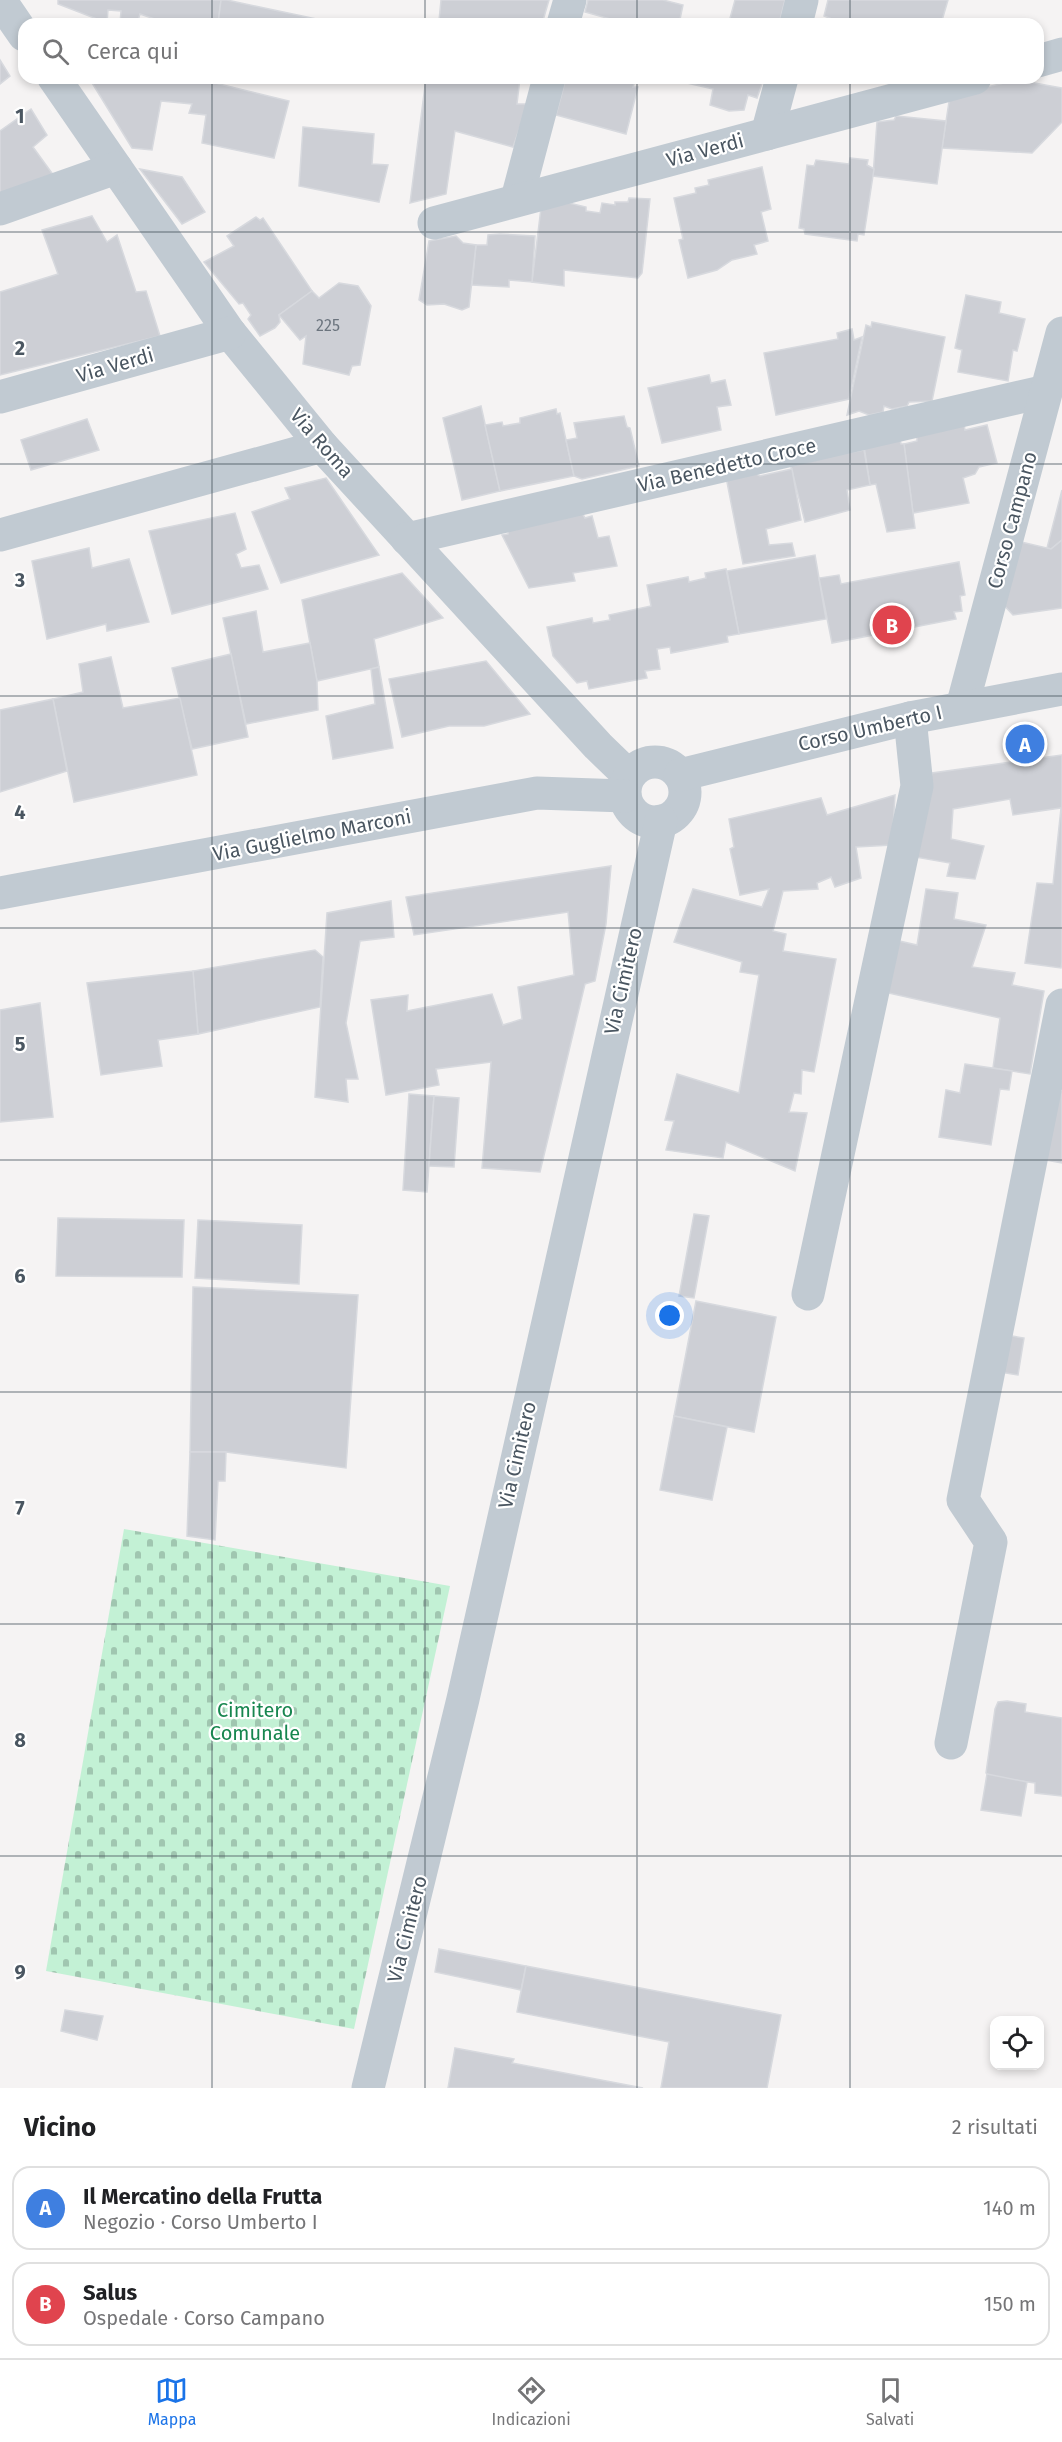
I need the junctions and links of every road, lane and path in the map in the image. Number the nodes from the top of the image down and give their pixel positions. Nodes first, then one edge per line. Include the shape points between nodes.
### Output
1 (0, 0) edge
2 (570, 0) edge
3 (802, 0) edge
4 (566, 18) edge
5 (798, 18) edge
6 (18, 26) edge
7 (1062, 54) edge
8 (1044, 59) edge
9 (58, 84) edge
10 (547, 84) edge
11 (780, 84) edge
12 (953, 84) edge
13 (767, 134) junction
14 (116, 168) junction
15 (517, 199) junction
16 (0, 209) edge
17 (434, 223) dead end
18 (230, 333) junction
19 (1062, 333) edge
20 (1046, 391) junction
21 (0, 397) edge
22 (322, 446) junction
23 (0, 535) edge
24 (407, 539) junction
25 (1062, 689) edge
26 (962, 707) junction
27 (910, 717) junction
28 (680, 775) junction
29 (627, 786) junction
30 (661, 821) junction
31 (2, 896) edge
32 (1062, 1005) edge
33 (808, 1294) dead end
34 (951, 1743) dead end
35 (368, 2088) edge

1 - 6 street
2 - 4 street
3 - 5 street
7 - 8 street
9 - 14 street, Via Roma
10 - 15 street
11 - 13 street
12 - 13 street, Via Verdi
13 - 15 street, Via Verdi
14 - 16 street
14 - 18 street, Via Roma
15 - 17 street, Via Verdi
18 - 21 street, Via Verdi
18 - 22 street, Via Roma
19 - 20 street, Corso Campano
20 - 24 street, Via Benedetto Croce
20 - 26 street, Corso Campano
22 - 23 street
22 - 24 street, Via Roma
24 - 29 street, Via Roma via 597,746
25 - 26 street, Corso Umberto I
26 - 27 street, Corso Umberto I
27 - 28 street, Corso Umberto I
27 - 33 street via 917,786
28 - 29 street via 673,768 654,762 644,764
28 - 30 street via 685,793 683,803 678,812
29 - 30 street via 633,813 641,819
29 - 31 street, Via Guglielmo Marconi via 537,793
30 - 35 street, Via Cimitero via 463,1699
32 - 34 street via 963,1500 991,1542

